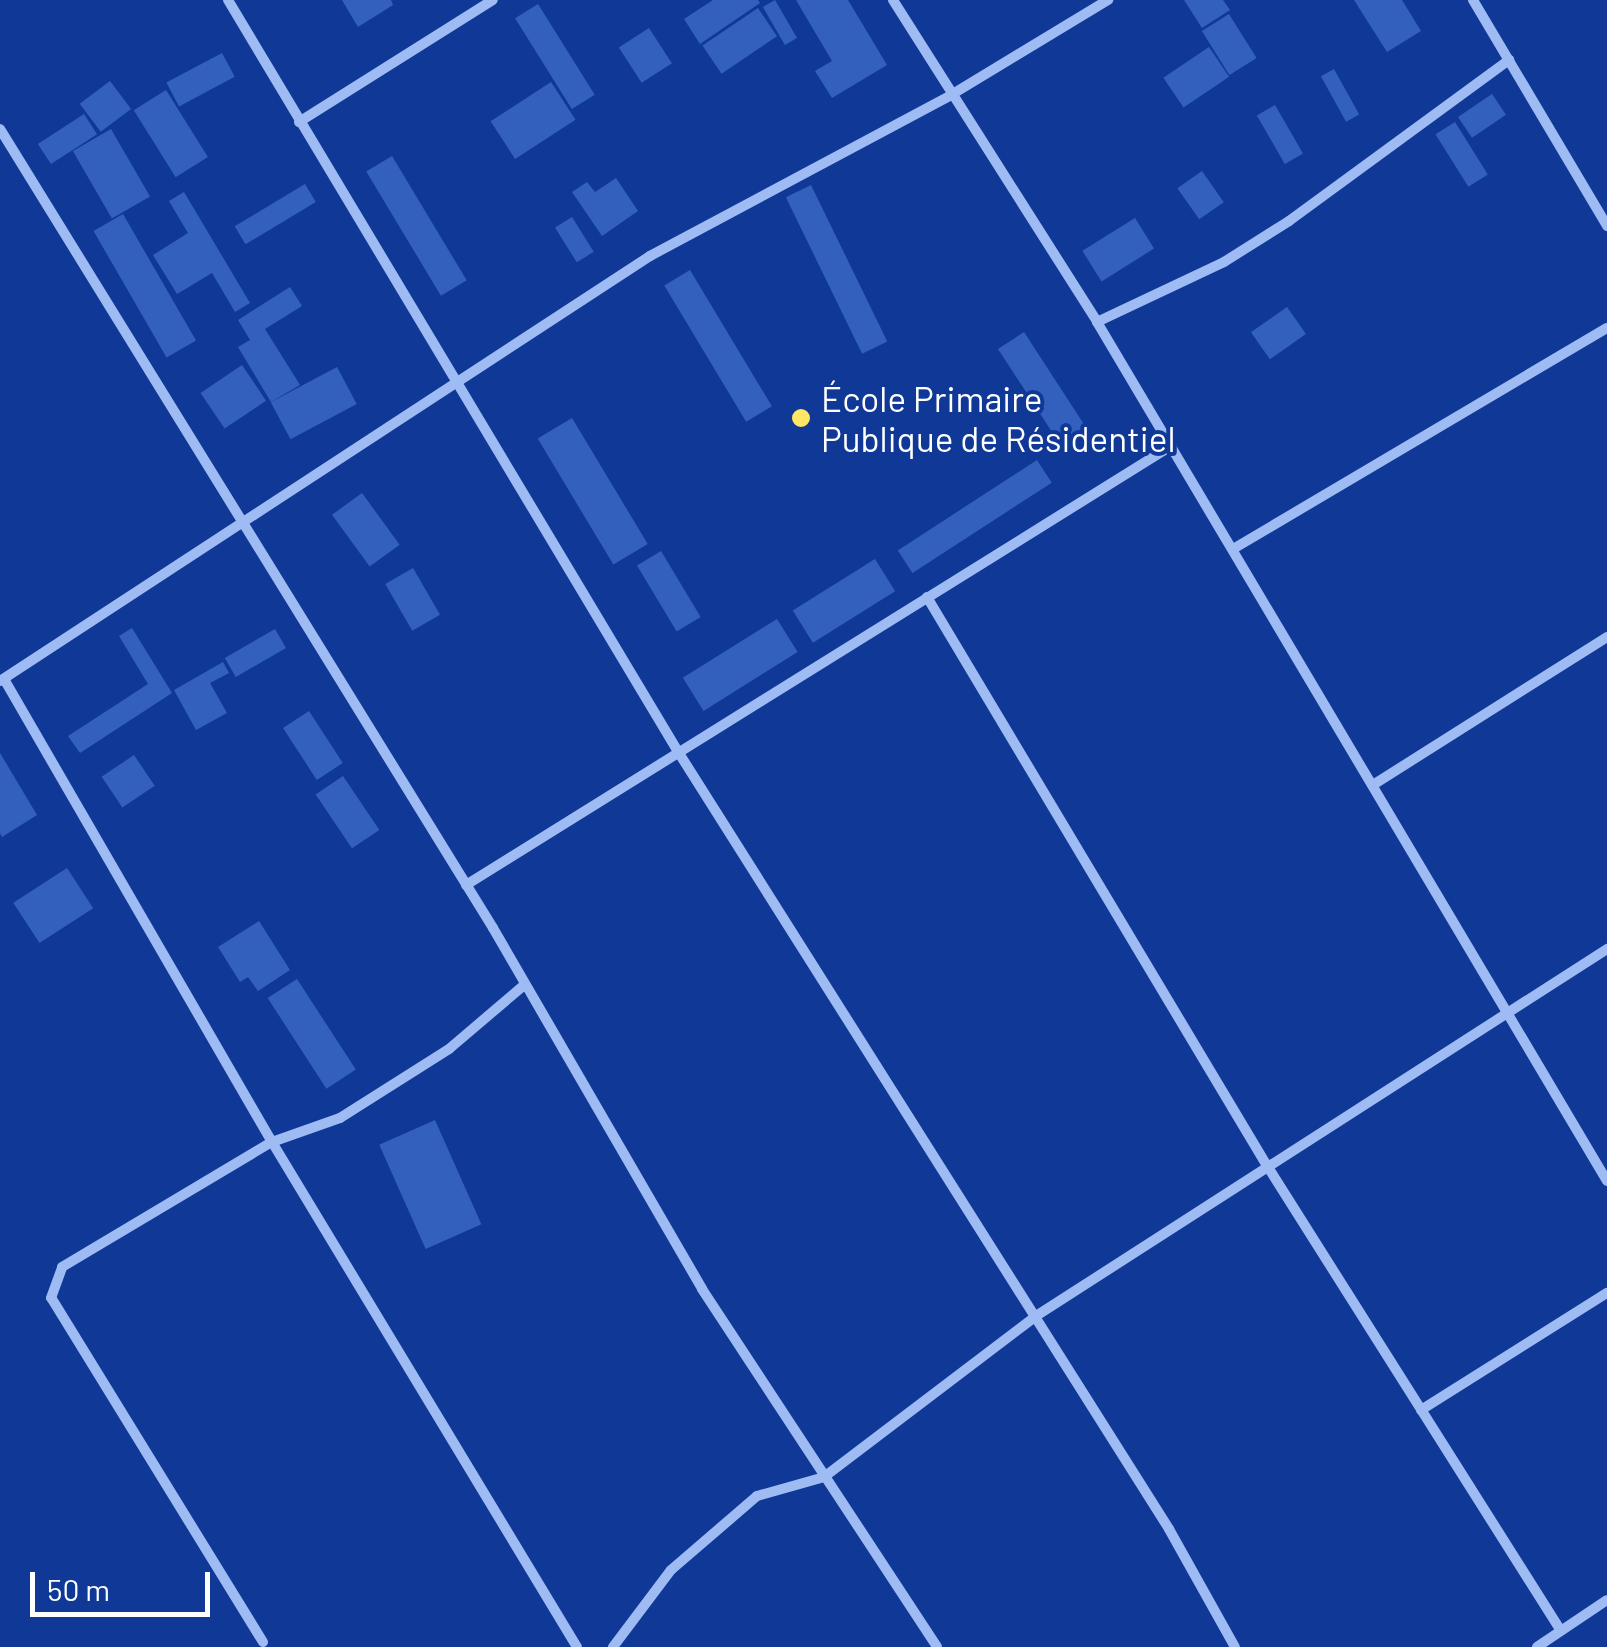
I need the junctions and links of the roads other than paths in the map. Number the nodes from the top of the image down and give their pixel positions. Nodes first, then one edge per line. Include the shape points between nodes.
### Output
1 (228, 0) edge
2 (492, 0) edge
3 (894, 0) edge
4 (1108, 0) edge
5 (1473, 0) edge
6 (1509, 60) junction
7 (951, 95) junction
8 (300, 122) junction
9 (0, 129) edge
10 (1607, 226) edge
11 (1098, 322) junction
12 (1607, 328) edge
13 (455, 378) junction
14 (1171, 446) junction
15 (241, 517) junction
16 (1233, 549) junction
17 (927, 597) junction
18 (1607, 637) edge
19 (2, 680) edge
20 (677, 750) junction
21 (1376, 783) junction
22 (466, 885) junction
23 (1607, 949) edge
24 (523, 986) junction
25 (1500, 1011) junction
26 (272, 1142) junction
27 (1266, 1164) junction
28 (1607, 1180) edge
29 (1607, 1293) edge
30 (1036, 1316) junction
31 (1421, 1410) junction
32 (824, 1476) junction
33 (1607, 1600) edge
34 (1561, 1630) junction
35 (263, 1642) dead end
36 (577, 1647) edge
37 (613, 1647) edge
38 (937, 1647) edge
39 (1235, 1647) edge
40 (1537, 1647) edge

1 - 8 street
2 - 8 street
3 - 7 street
4 - 7 street
5 - 6 street
6 - 10 street
6 - 11 street via 1273,231
7 - 11 street
7 - 13 street via 650,256
8 - 13 street
9 - 15 street
11 - 14 street
12 - 16 street
13 - 15 street
13 - 20 street
14 - 16 street
14 - 17 street
15 - 19 street via 130,601
15 - 22 street
16 - 21 street
17 - 20 street
17 - 27 street
18 - 21 street
19 - 26 street
20 - 22 street
20 - 30 street
21 - 25 street
22 - 24 street
23 - 25 street
24 - 26 street via 449,1049 354,1110
24 - 32 street
25 - 27 street
25 - 28 street
26 - 35 street via 82,1250 62,1267 50,1298
26 - 36 street
27 - 30 street
27 - 31 street
29 - 31 street
30 - 32 street
30 - 39 street
31 - 34 street
32 - 37 street via 757,1496 671,1570
32 - 38 street
33 - 34 street
34 - 40 street

